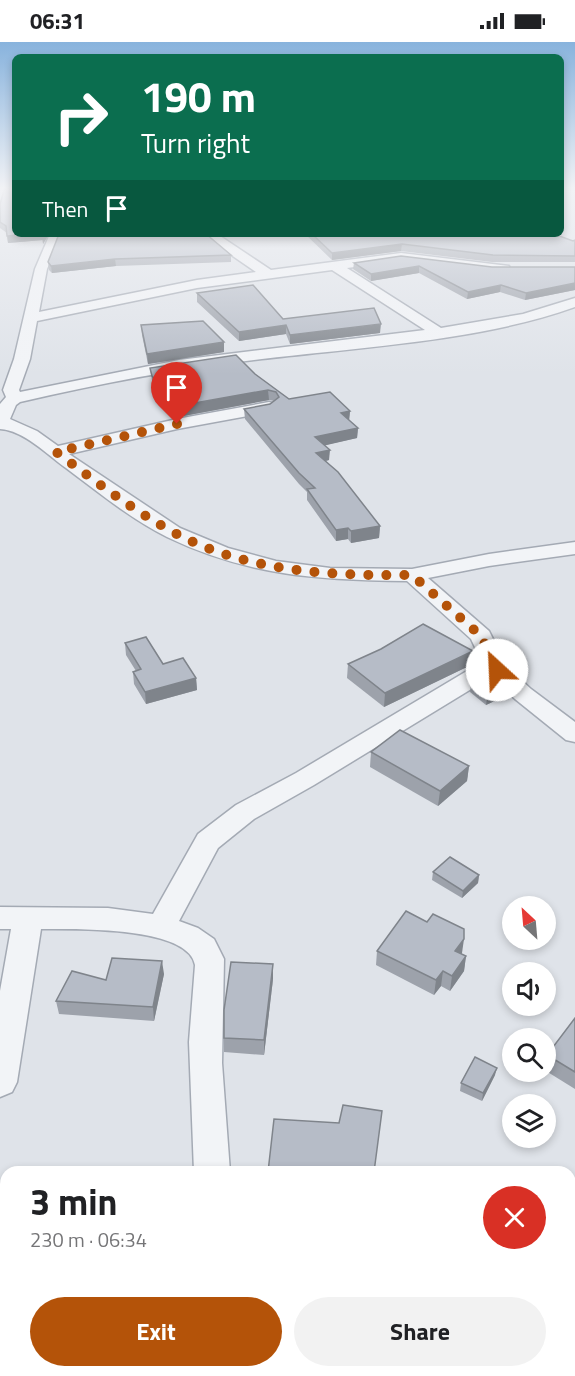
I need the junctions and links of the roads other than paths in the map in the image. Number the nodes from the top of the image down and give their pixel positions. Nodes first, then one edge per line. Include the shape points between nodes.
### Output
1 (49, 249) edge
2 (231, 249) edge
3 (333, 265) junction
4 (516, 270) edge
5 (266, 273) junction
6 (575, 302) edge
7 (575, 310) edge
8 (554, 311) junction
9 (31, 318) junction
10 (440, 333) junction
11 (15, 398) junction
12 (269, 407) edge
13 (1, 422) edge
14 (56, 452) junction
15 (575, 548) edge
16 (412, 575) junction
17 (494, 664) junction
18 (575, 734) edge
19 (14, 919) edge
20 (161, 926) junction
21 (0, 1082) edge
22 (212, 1166) edge

1 - 9 street via 41,269
2 - 5 street
3 - 4 street via 401,256
3 - 5 street
3 - 10 street
5 - 9 street
6 - 8 street
7 - 8 street
8 - 10 street via 483,328
9 - 11 street via 11,390
10 - 11 street via 201,361
11 - 13 street via 9,402
12 - 14 street
13 - 14 street
14 - 16 street via 173,532 221,552 275,567 330,574
15 - 16 street
16 - 17 street via 481,636
17 - 18 street via 523,694
17 - 20 street via 245,812 208,841
19 - 20 street via 129,921
19 - 21 street
20 - 22 street via 193,938 204,947 211,962 204,1033

